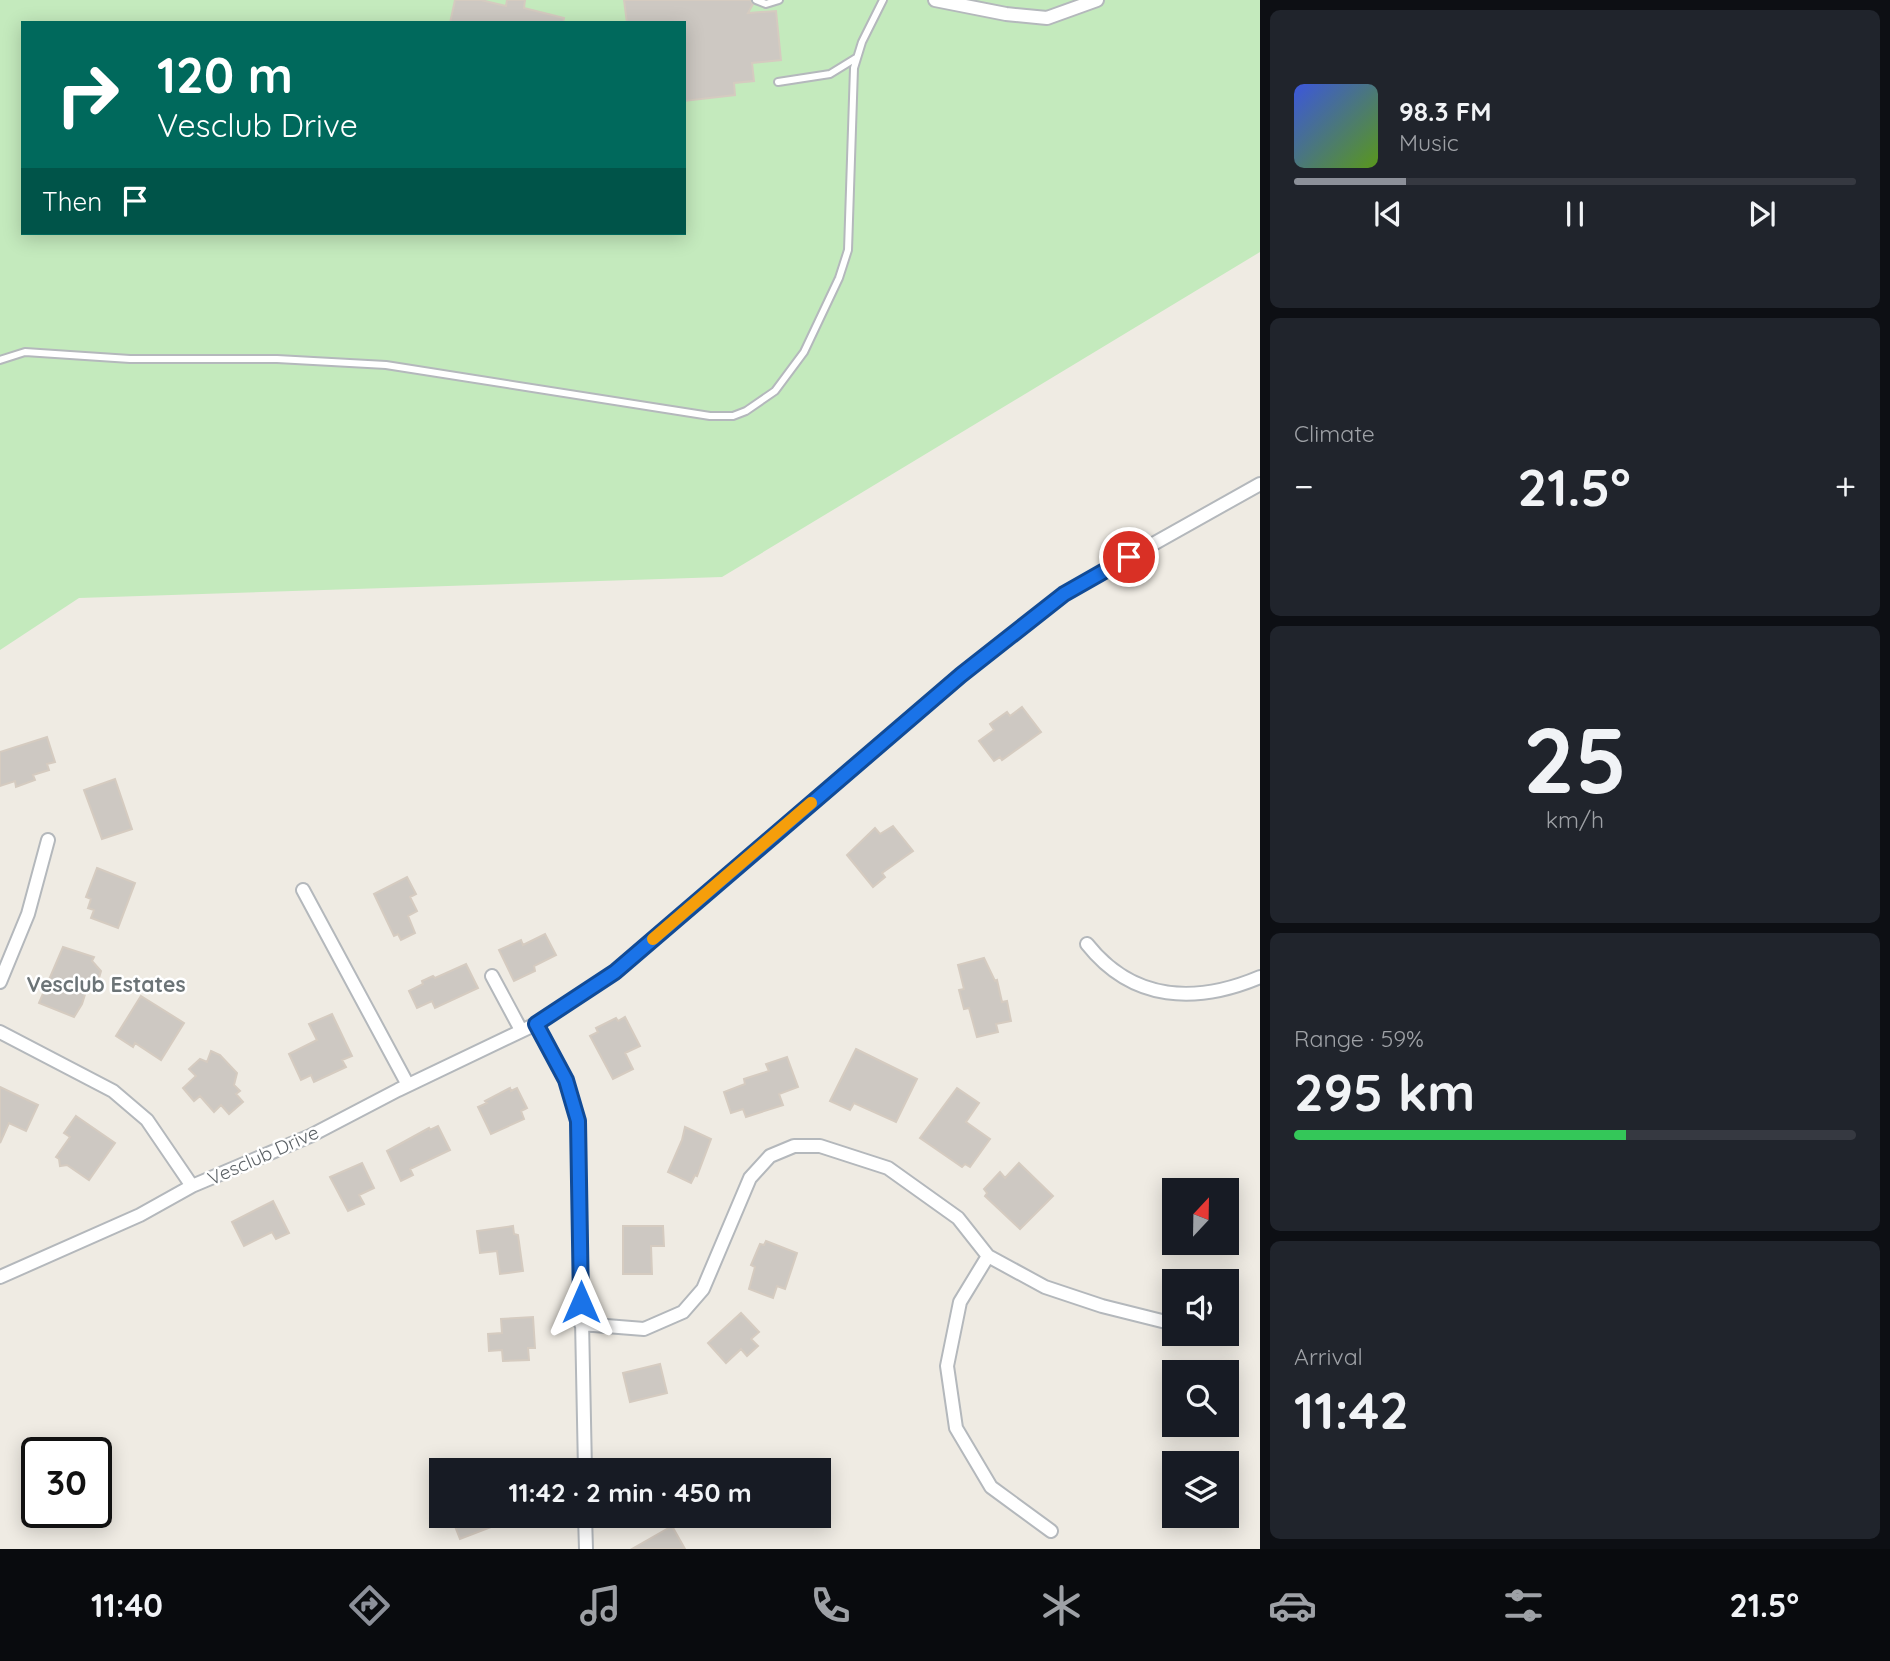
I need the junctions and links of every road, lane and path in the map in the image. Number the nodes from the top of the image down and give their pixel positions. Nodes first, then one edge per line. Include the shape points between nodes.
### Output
1 (756, 0) edge
2 (779, 0) edge
3 (883, 0) edge
4 (935, 0) edge
5 (1097, 0) edge
6 (856, 58) junction
7 (778, 82) dead end
8 (0, 360) edge
9 (1260, 484) edge
10 (48, 839) dead end
11 (303, 890) dead end
12 (1087, 944) dead end
13 (492, 976) dead end
14 (1260, 977) edge
15 (0, 982) edge
16 (536, 1024) junction
17 (521, 1030) junction
18 (0, 1032) edge
19 (408, 1085) junction
20 (192, 1186) junction
21 (988, 1255) junction
22 (0, 1277) edge
23 (1162, 1321) edge
24 (581, 1324) junction
25 (585, 1458) edge
26 (586, 1528) edge
27 (1051, 1531) dead end
28 (586, 1549) edge

1 - 2 lane via 766,4
3 - 6 lane
4 - 5 street via 1047,18
6 - 7 lane via 830,74
6 - 8 lane via 845,264 804,352 787,376 761,403 733,416 624,405 386,365 25,352
9 - 16 street, Vesclub Drive via 1064,594 961,675 615,972
10 - 15 street via 28,914
11 - 19 street
12 - 14 street via 1122,979 1179,995 1231,989
13 - 17 street
16 - 17 street, Vesclub Drive
16 - 24 street via 566,1080 578,1121
17 - 19 street, Vesclub Drive
18 - 20 street via 113,1091 147,1120
19 - 20 street, Vesclub Drive via 310,1136
20 - 22 street, Vesclub Drive
21 - 23 street via 1045,1287
21 - 24 street via 958,1218 888,1168 820,1146 794,1146 770,1156 750,1178 703,1289 682,1312 644,1329
21 - 27 street via 960,1301 947,1366 956,1428 991,1487
24 - 25 street
26 - 28 street

